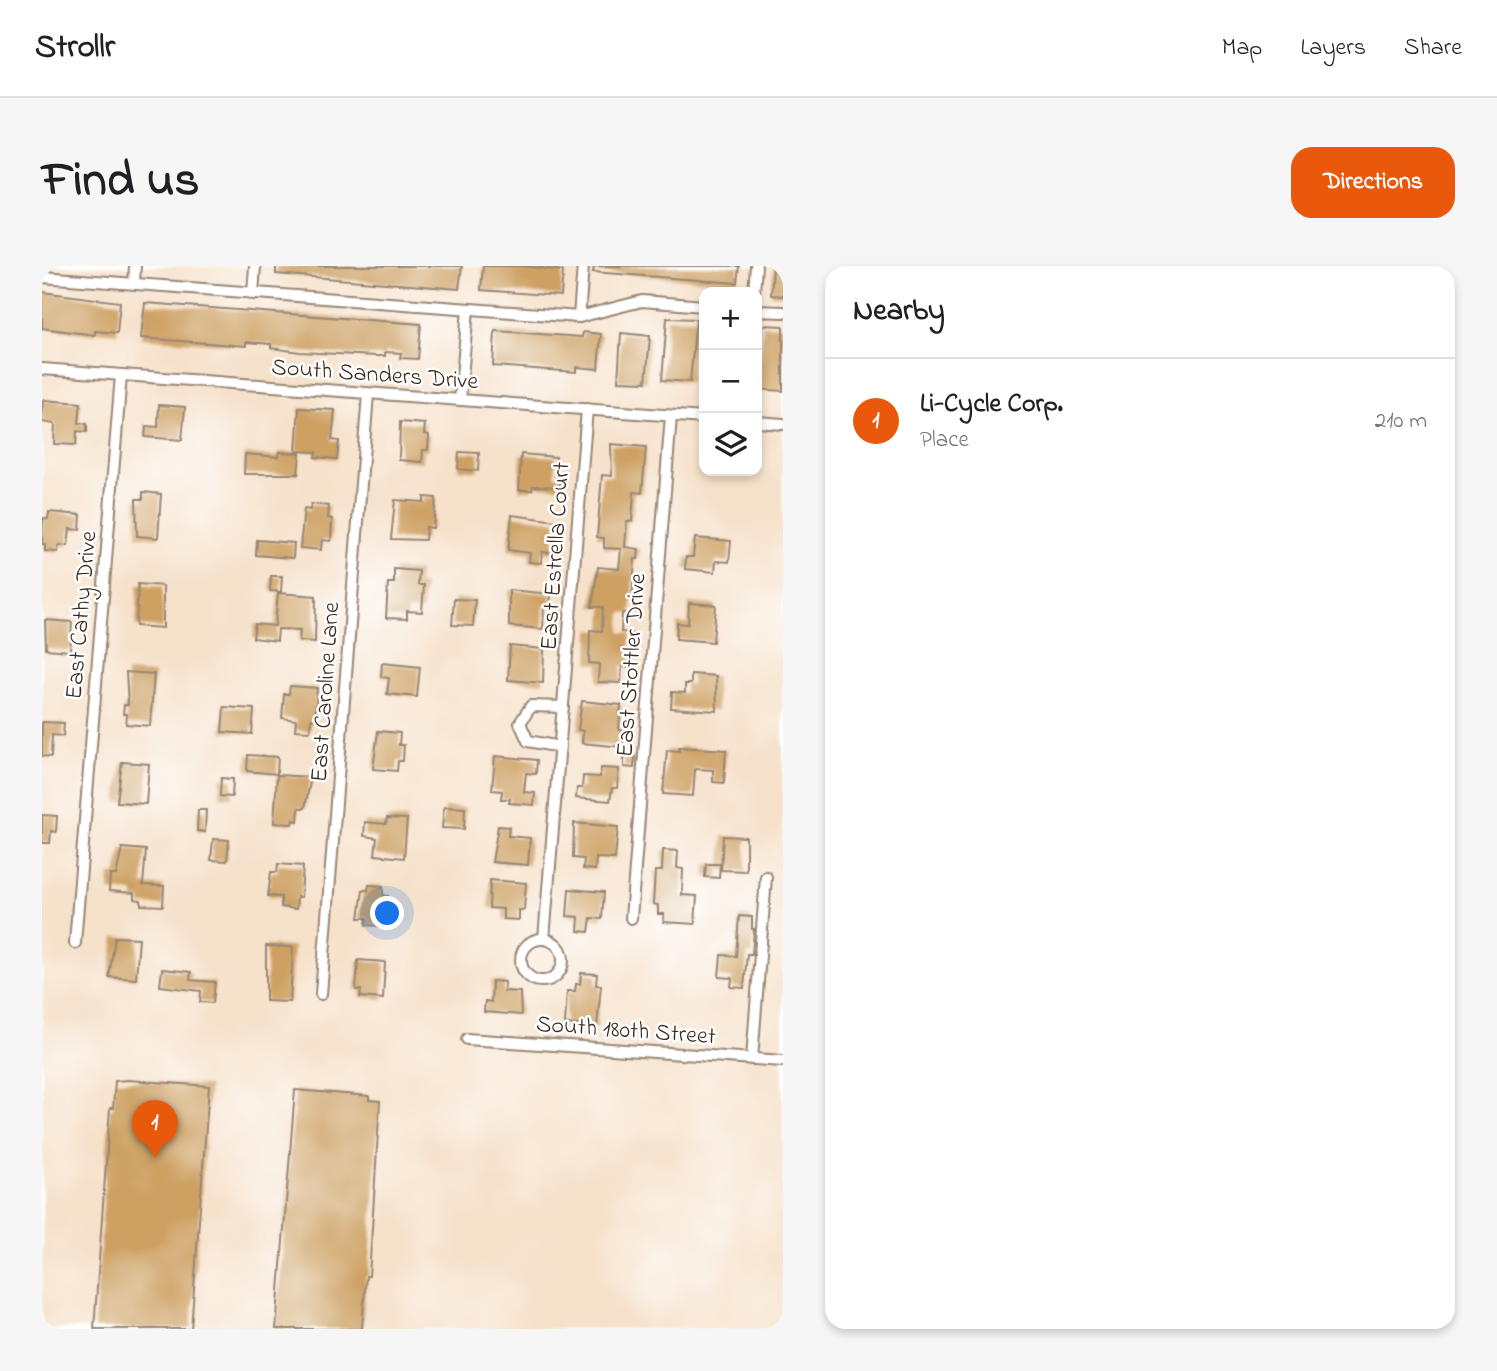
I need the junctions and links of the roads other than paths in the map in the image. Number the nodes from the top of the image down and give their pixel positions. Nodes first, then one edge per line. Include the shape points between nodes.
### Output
1 (135, 266) edge
2 (256, 266) edge
3 (583, 266) edge
4 (756, 266) edge
5 (42, 277) edge
6 (134, 284) junction
7 (754, 287) edge
8 (253, 294) junction
9 (699, 306) edge
10 (468, 309) junction
11 (762, 311) edge
12 (783, 313) edge
13 (579, 317) junction
14 (42, 369) edge
15 (121, 375) junction
16 (368, 394) junction
17 (460, 400) junction
18 (587, 409) junction
19 (671, 416) junction
20 (699, 418) edge
21 (762, 422) edge
22 (783, 424) edge
23 (564, 706) junction
24 (560, 747) junction
25 (766, 877) dead end
26 (631, 918) dead end
27 (544, 939) dead end
28 (75, 943) dead end
29 (321, 993) dead end
30 (467, 1039) dead end
31 (752, 1059) junction
32 (783, 1061) edge

1 - 6 street
2 - 8 street
3 - 13 street
4 - 7 street
5 - 6 street
6 - 8 street
8 - 10 street
9 - 13 street via 642,302
10 - 13 street
10 - 17 street
11 - 12 street
14 - 15 street, South Sanders Drive
15 - 16 street, South Sanders Drive
15 - 28 street, East Cathy Drive
16 - 17 street, South Sanders Drive
16 - 29 street, East Caroline Lane
17 - 18 street, South Sanders Drive
18 - 19 street, South Sanders Drive
18 - 23 street, East Estrella Court
19 - 20 street, South Sanders Drive
19 - 26 street, East Stottler Drive
21 - 22 street
23 - 24 street, East Estrella Court
23 - 24 street via 531,706 520,723 528,741
24 - 27 street, East Estrella Court
25 - 31 street
30 - 31 street, South 180th Street
31 - 32 street, South 180th Street

